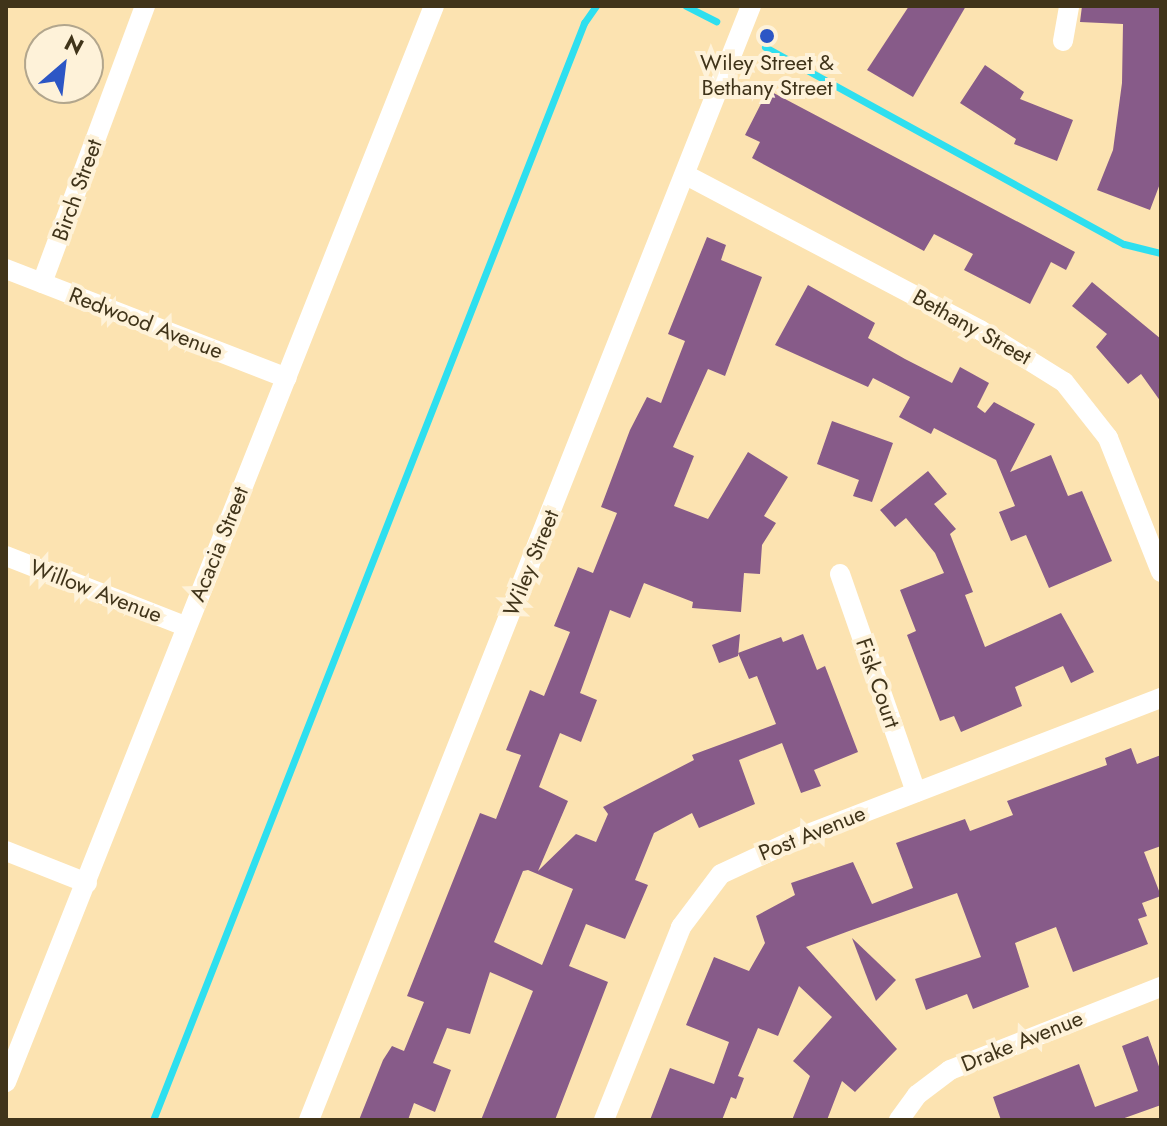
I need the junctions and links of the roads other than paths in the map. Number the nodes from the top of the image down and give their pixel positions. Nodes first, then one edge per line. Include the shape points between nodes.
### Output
1 (145, 6) edge
2 (434, 6) edge
3 (751, 6) edge
4 (1069, 6) edge
5 (1063, 41) dead end
6 (686, 175) junction
7 (6, 269) edge
8 (42, 283) junction
9 (287, 378) junction
10 (6, 556) edge
11 (1161, 572) edge
12 (840, 574) dead end
13 (185, 626) junction
14 (1161, 698) edge
15 (916, 792) junction
16 (6, 851) edge
17 (87, 883) junction
18 (1161, 987) edge
19 (6, 1082) edge
20 (309, 1120) edge
21 (604, 1120) edge
22 (899, 1120) edge

1 - 8 street, Birch Street
2 - 9 street, Acacia Street
3 - 6 street, Wiley Street
4 - 5 street
6 - 11 street, Bethany Street via 980,330 1064,382 1108,438
6 - 20 street, Wiley Street
7 - 8 street, Redwood Avenue
8 - 9 street, Redwood Avenue
9 - 13 street, Acacia Street
10 - 13 street, Willow Avenue
12 - 15 street, Fisk Court
13 - 17 street, Acacia Street
14 - 15 street, Post Avenue
15 - 21 street, Post Avenue via 752,857 721,874 704,891 681,927
16 - 17 street
17 - 19 street, Acacia Street
18 - 22 street, Drake Avenue via 950,1070 917,1095

